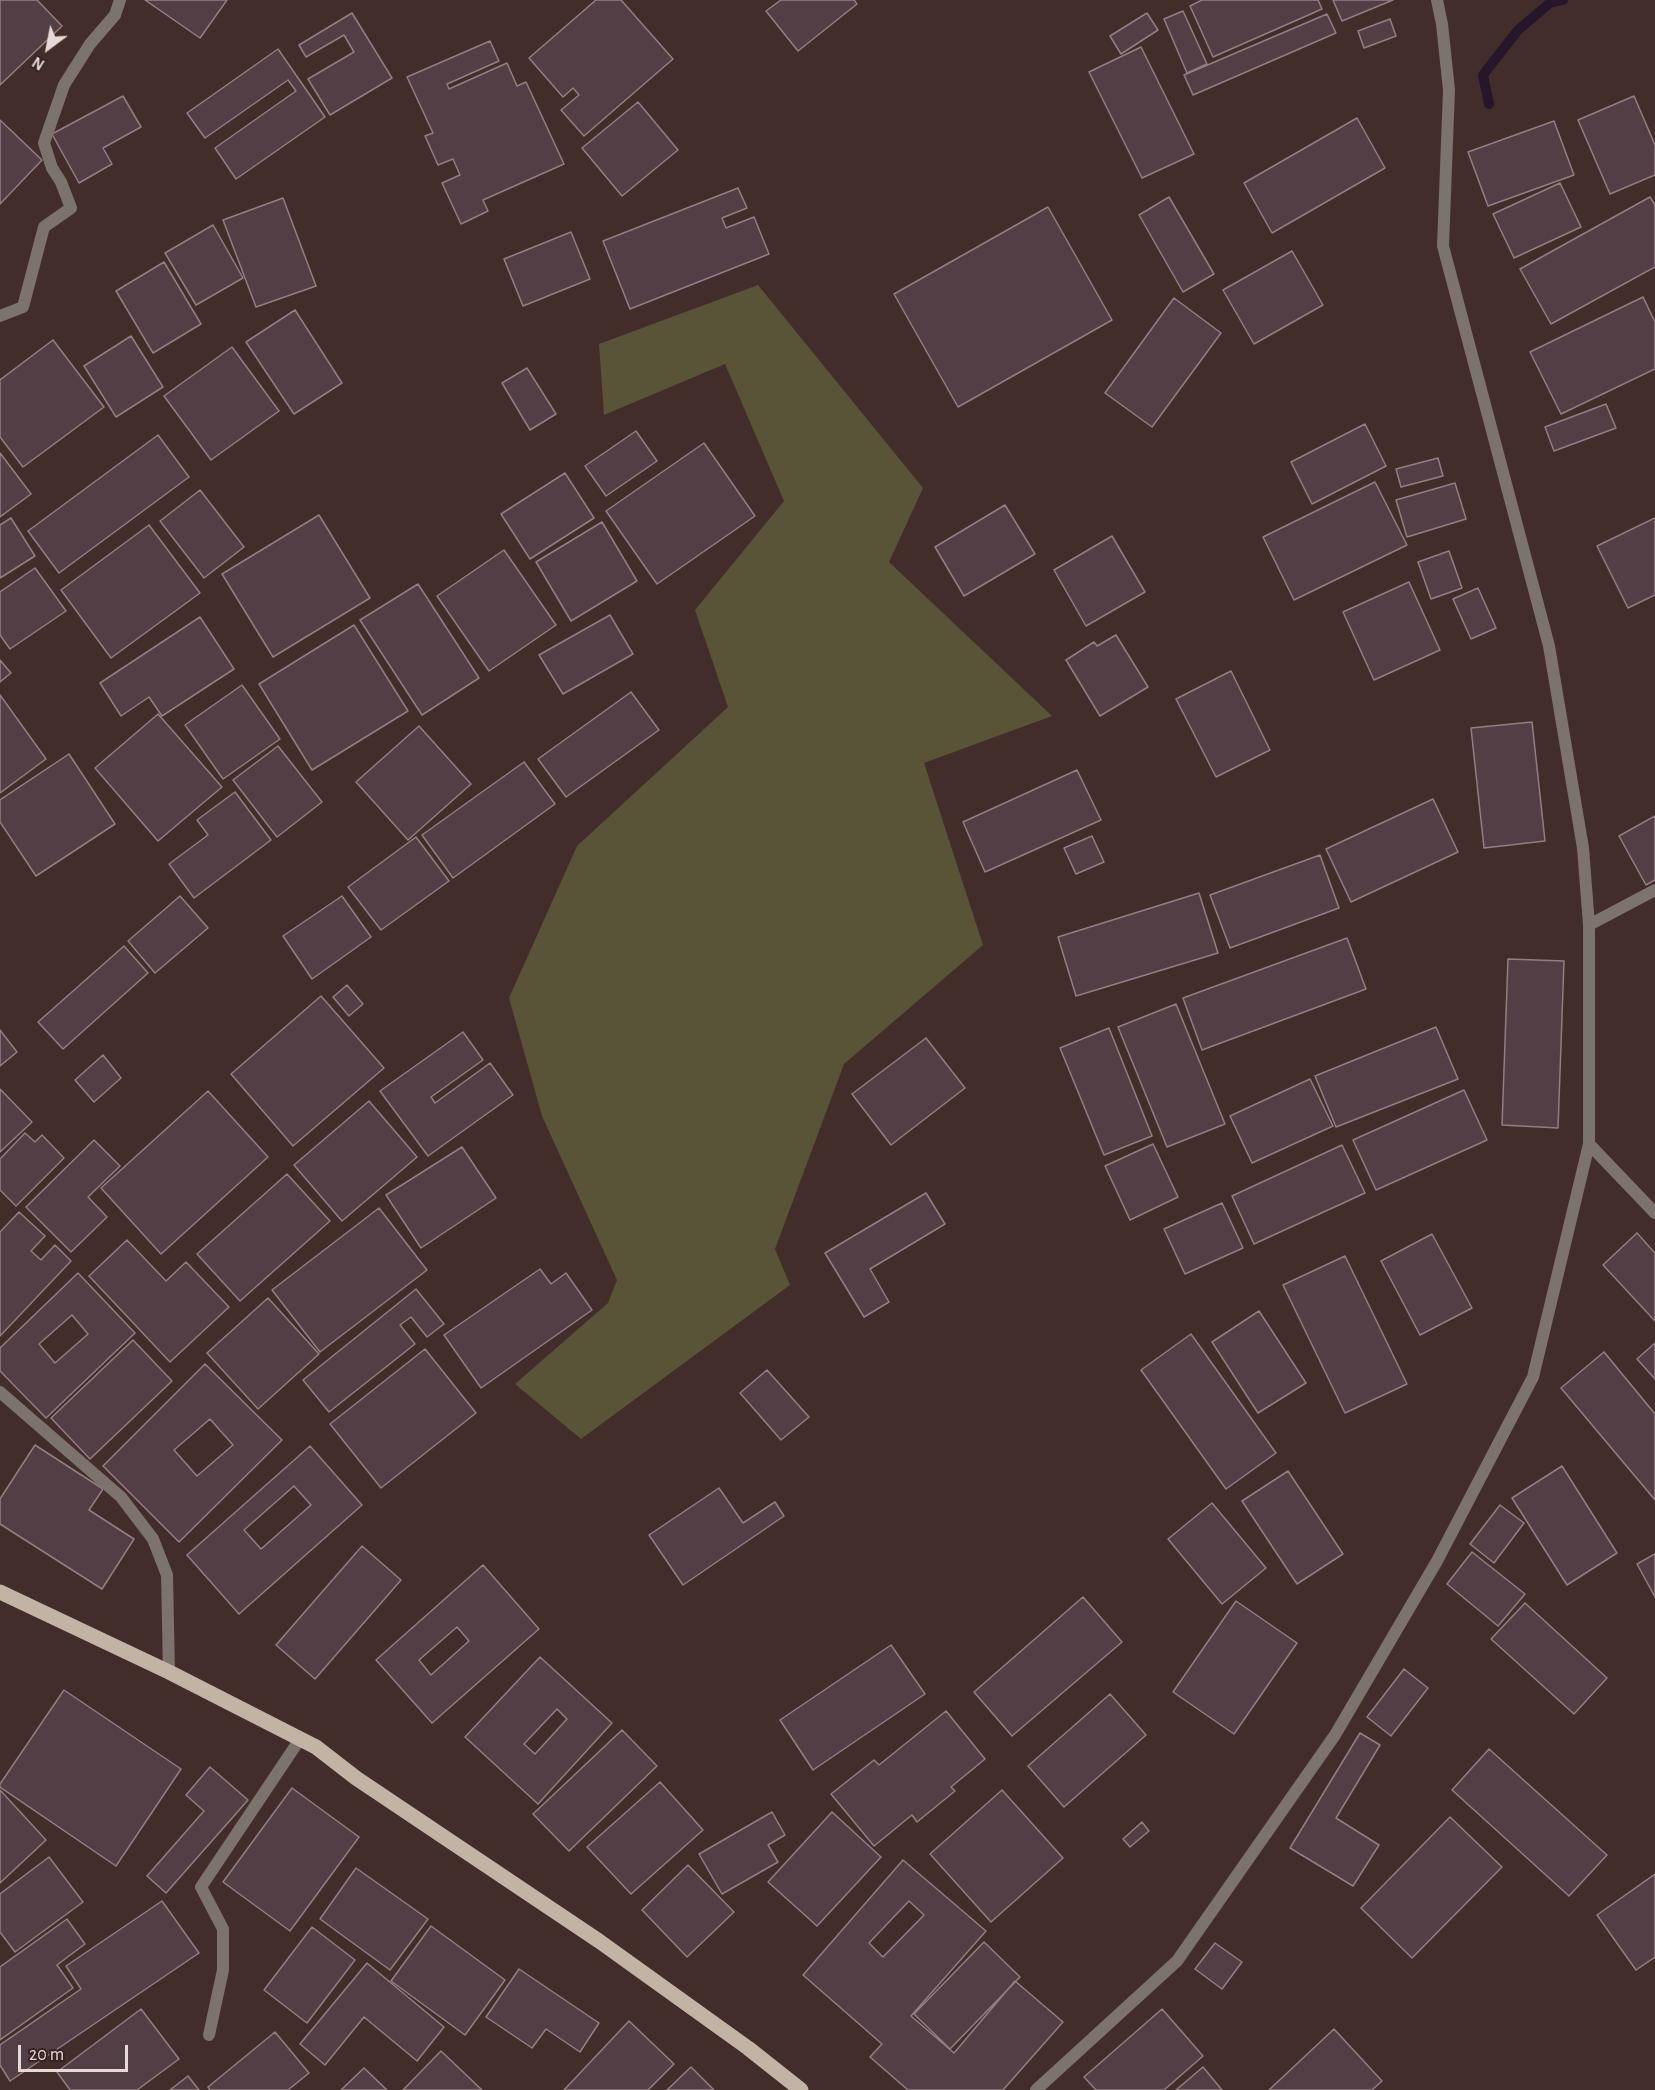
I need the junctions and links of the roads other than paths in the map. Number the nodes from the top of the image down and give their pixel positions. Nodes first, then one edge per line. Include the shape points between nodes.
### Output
1 (120, 0) edge
2 (1437, 0) edge
3 (0, 316) edge
4 (1655, 890) edge
5 (1589, 925) junction
6 (1589, 1144) junction
7 (1655, 1213) edge
8 (0, 1392) edge
9 (0, 1592) edge
10 (169, 1672) junction
11 (300, 1739) junction
12 (209, 2035) dead end
13 (801, 2090) edge
14 (1036, 2090) edge

1 - 3 street via 115,15 90,44 64,85 44,143 71,208 44,227 23,307
2 - 5 street via 1449,90 1443,246 1549,646 1583,848
4 - 5 street
5 - 6 street
6 - 7 street
6 - 14 street via 1533,1377 1437,1561 1335,1735 1177,1961
8 - 10 street via 121,1497 153,1539 167,1575
9 - 10 main road
10 - 11 main road
11 - 12 street via 201,1887 223,1929 223,1970
11 - 13 main road via 599,1941

